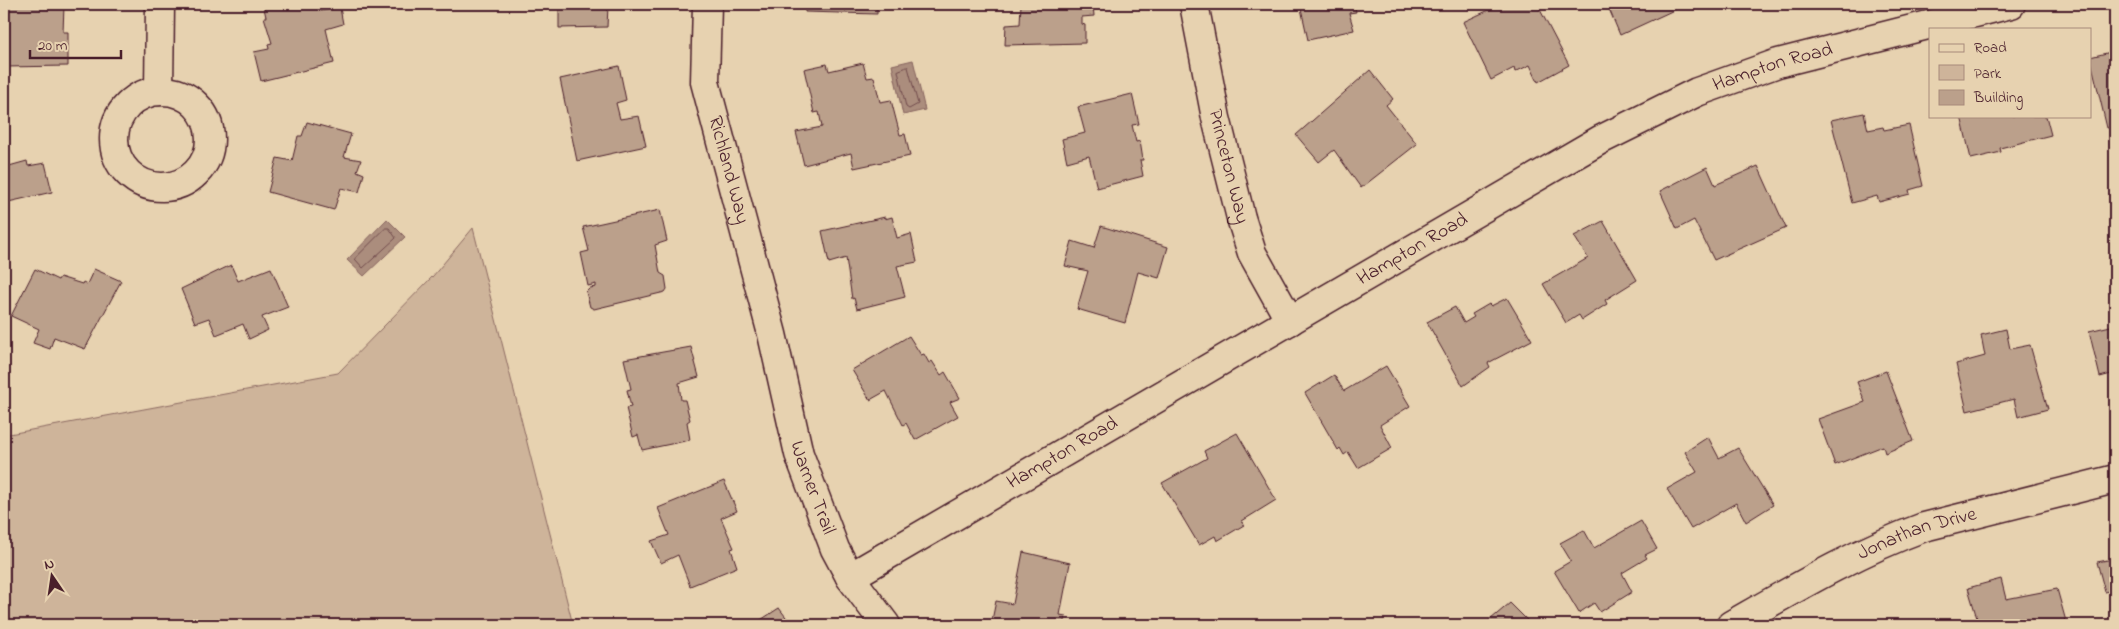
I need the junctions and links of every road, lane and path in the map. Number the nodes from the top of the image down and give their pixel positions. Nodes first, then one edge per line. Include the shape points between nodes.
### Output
1 (160, 4) edge
2 (707, 4) edge
3 (1194, 4) edge
4 (2011, 4) edge
5 (159, 91) dead end
6 (1290, 321) junction
7 (772, 334) joint
8 (2115, 479) edge
9 (850, 577) junction
10 (886, 625) edge
11 (1731, 625) edge

1 - 5 street
2 - 7 street, Richland Way via 705,82
3 - 6 street, Princeton Way via 1216,118 1241,218 1252,252
4 - 6 street, Hampton Road via 1778,63 1697,92 1600,140
6 - 9 street, Hampton Road
7 - 9 street, Warner Trail via 799,454 835,550
8 - 11 street, Jonathan Drive via 1924,527 1897,537 1832,567
9 - 10 street, Warner Trail

